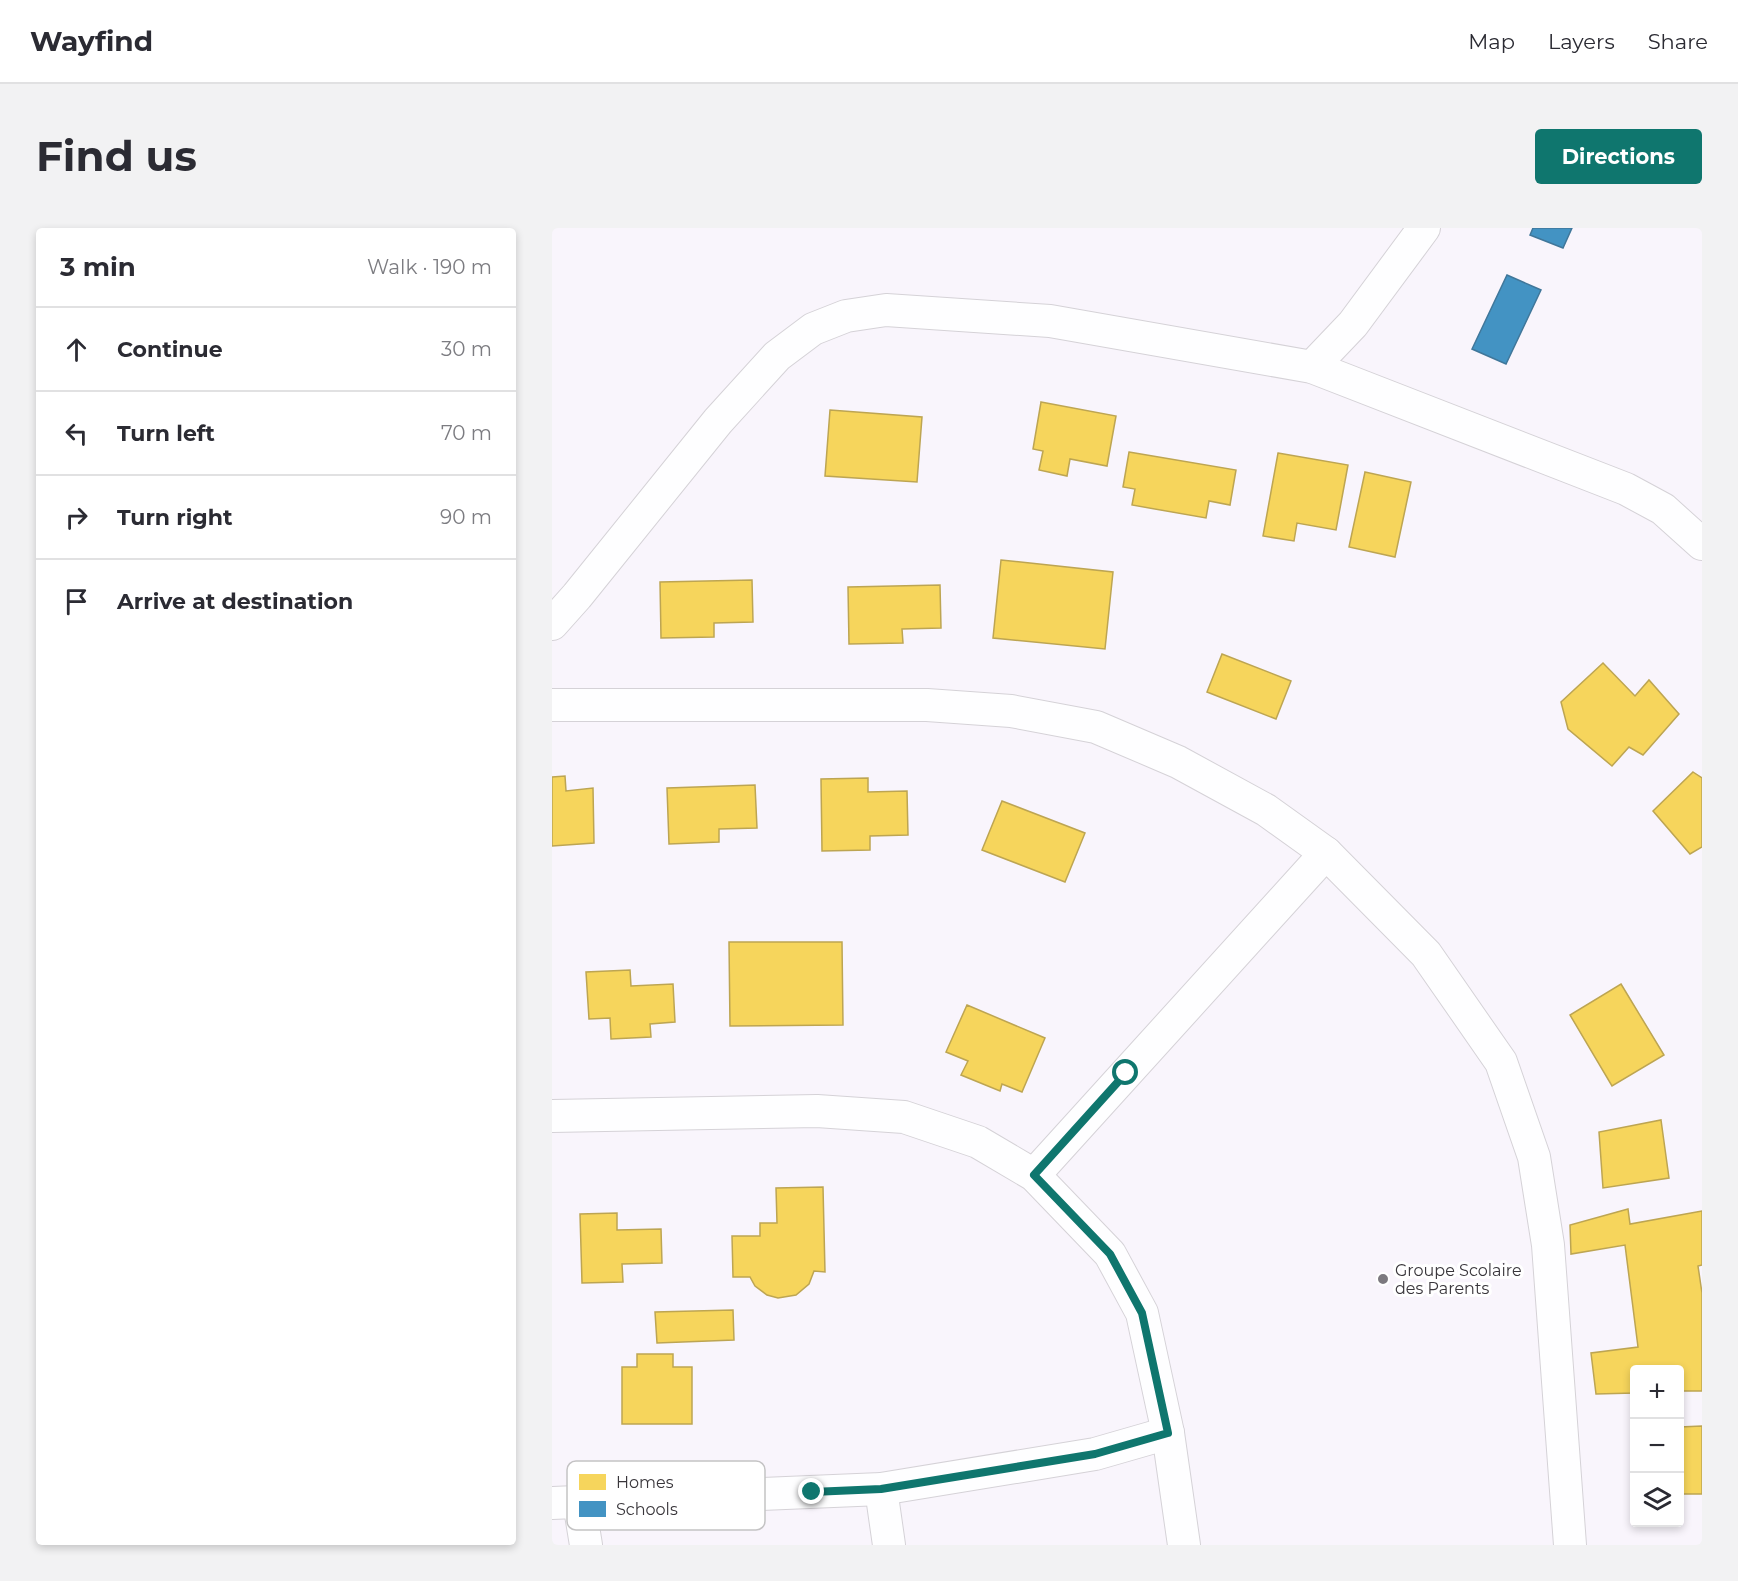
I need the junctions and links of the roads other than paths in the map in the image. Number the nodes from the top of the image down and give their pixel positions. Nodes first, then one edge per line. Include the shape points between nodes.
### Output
1 (1424, 228) edge
2 (1312, 367) junction
3 (1702, 544) edge
4 (552, 624) edge
5 (552, 705) edge
6 (1326, 853) junction
7 (552, 1116) edge
8 (1034, 1175) junction
9 (1168, 1433) junction
10 (881, 1489) junction
11 (765, 1494) edge
12 (579, 1530) edge
13 (586, 1545) edge
14 (889, 1545) edge
15 (1184, 1545) edge
16 (1570, 1545) edge

1 - 2 street via 1353,324
2 - 3 street via 1626,489 1663,509
2 - 4 street via 1050,321 886,310 846,316 813,329 777,356 718,421
5 - 6 street via 927,705 1011,711 1096,727 1178,762 1266,810
6 - 8 street
6 - 16 street via 1426,954 1501,1062 1534,1157 1548,1245
7 - 8 street via 817,1111 904,1117 978,1142
8 - 9 street via 1110,1254 1142,1313
9 - 10 street via 1095,1454
9 - 15 street
10 - 11 street
10 - 14 street
12 - 13 street

